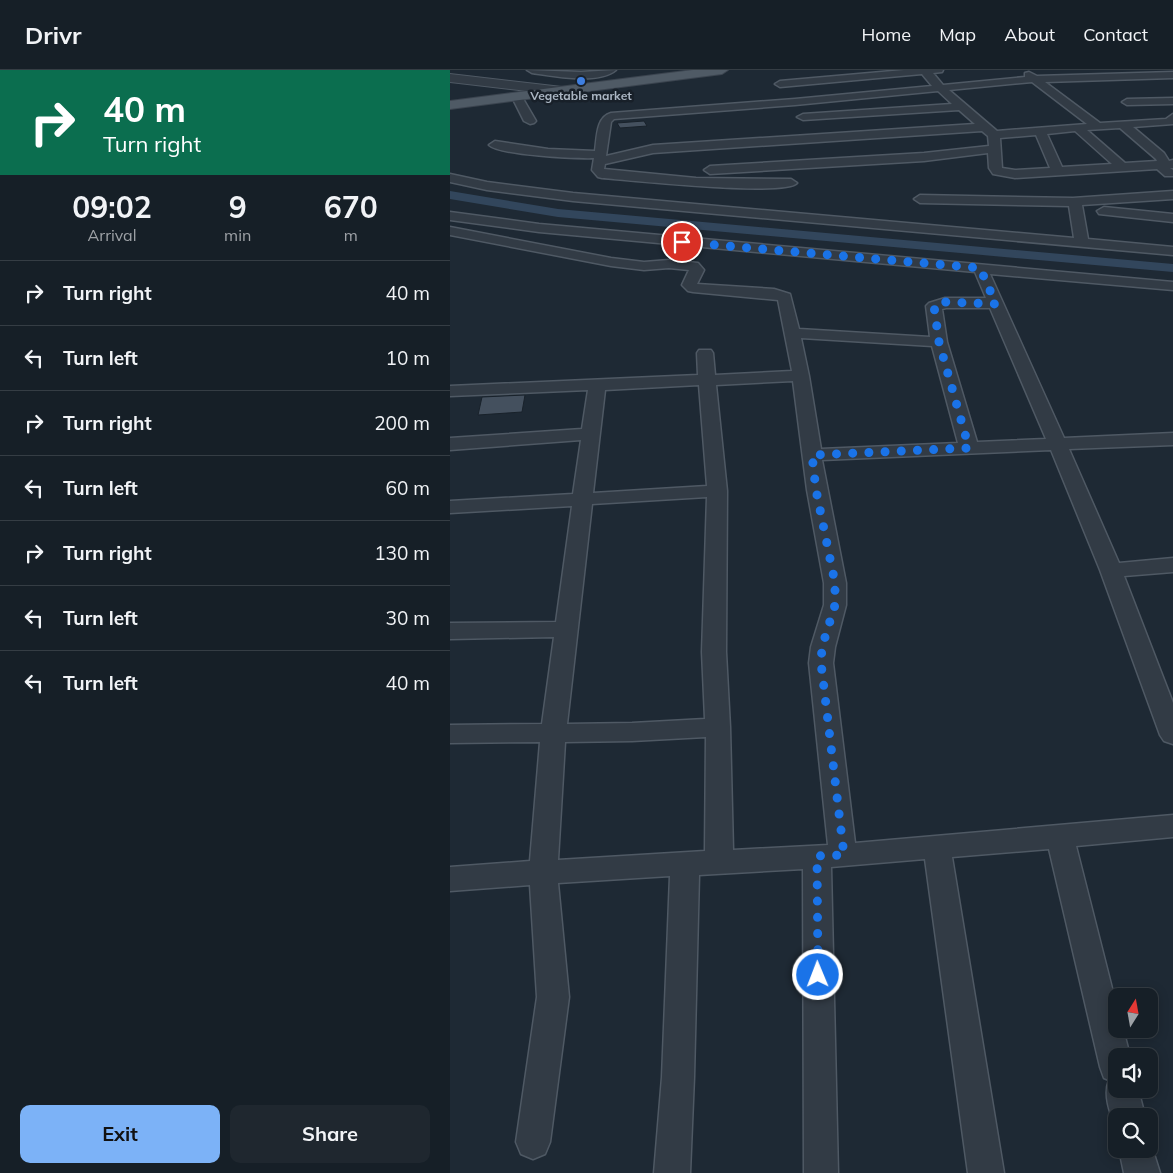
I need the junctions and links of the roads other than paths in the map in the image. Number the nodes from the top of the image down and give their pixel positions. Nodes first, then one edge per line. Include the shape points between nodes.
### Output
1 (532, 70) edge
2 (585, 70) edge
3 (611, 70) edge
4 (722, 70) edge
5 (942, 70) edge
6 (1022, 70) edge
7 (925, 71) edge
8 (869, 73) edge
9 (598, 74) junction
10 (1163, 74) edge
11 (450, 78) edge
12 (1033, 79) junction
13 (1173, 82) edge
14 (622, 84) junction
15 (940, 88) junction
16 (562, 91) junction
17 (1049, 91) junction
18 (1068, 91) dead end
19 (884, 93) junction
20 (517, 97) junction
21 (1173, 101) edge
22 (795, 102) junction
23 (1127, 102) dead end
24 (450, 105) edge
25 (961, 107) junction
26 (803, 117) junction
27 (1172, 120) edge
28 (530, 121) dead end
29 (1123, 124) junction
30 (1099, 127) junction
31 (1079, 129) junction
32 (990, 131) junction
33 (1040, 132) junction
34 (808, 139) junction
35 (495, 145) dead end
36 (653, 149) junction
37 (996, 149) junction
38 (601, 157) junction
39 (678, 160) dead end
40 (827, 164) junction
41 (1168, 165) edge
42 (1122, 167) junction
43 (1057, 171) junction
44 (833, 175) dead end
45 (450, 178) edge
46 (1173, 178) edge
47 (685, 182) junction
48 (792, 183) dead end
49 (1173, 194) edge
50 (920, 199) dead end
51 (1075, 205) junction
52 (450, 216) edge
53 (1173, 218) edge
54 (450, 231) edge
55 (1082, 244) junction
56 (1173, 252) edge
57 (980, 268) junction
58 (1173, 286) edge
59 (996, 304) junction
60 (792, 333) junction
61 (939, 342) junction
62 (705, 353) dead end
63 (800, 376) junction
64 (707, 380) junction
65 (597, 384) junction
66 (450, 391) edge
67 (591, 434) junction
68 (1173, 439) edge
69 (450, 444) edge
70 (1058, 444) junction
71 (969, 448) junction
72 (812, 455) junction
73 (717, 491) junction
74 (583, 498) junction
75 (450, 507) edge
76 (1173, 565) edge
77 (1111, 570) junction
78 (566, 629) junction
79 (450, 631) edge
80 (718, 727) junction
81 (553, 733) junction
82 (450, 734) edge
83 (1173, 734) edge
84 (1171, 830) edge
85 (1060, 837) junction
86 (937, 848) junction
87 (830, 855) junction
88 (719, 862) junction
89 (685, 864) junction
90 (543, 872) junction
91 (450, 879) edge
92 (1111, 1048) edge
93 (533, 1142) dead end
94 (1138, 1158) edge
95 (672, 1173) edge
96 (821, 1173) edge
97 (986, 1173) edge
98 (1142, 1173) edge

1 - 9 street via 572,75
2 - 9 street
3 - 9 street
4 - 14 main road
5 - 7 street
6 - 12 street
7 - 8 street
7 - 15 street
8 - 19 street
8 - 22 street via 777,80
9 - 14 street
10 - 12 street
10 - 13 street
11 - 16 street
12 - 15 street
12 - 17 street
14 - 16 main road
15 - 19 street
15 - 25 street
16 - 20 main road
17 - 18 street
17 - 30 street
19 - 22 street
20 - 24 main road
20 - 28 street
21 - 23 street
22 - 26 street
22 - 38 street via 611,116 606,121
25 - 26 street
25 - 32 street
26 - 34 street
27 - 29 street
29 - 30 street
29 - 41 street
30 - 31 street
31 - 33 street
31 - 42 street
32 - 33 street
32 - 34 street
32 - 37 street
33 - 43 street
34 - 36 street
35 - 38 street via 558,155
36 - 38 street
36 - 39 street
37 - 40 street
37 - 43 street via 993,164 997,171 1015,174
38 - 47 street via 598,170 602,174
40 - 44 street
40 - 47 street via 683,172
41 - 42 street
41 - 46 street
42 - 43 street
45 - 55 street via 566,197
47 - 48 street
49 - 51 street
50 - 51 street
51 - 53 street
51 - 55 street
52 - 57 street via 539,228
54 - 60 street via 611,262 693,266 697,270 690,284 693,288 785,297
55 - 56 street
57 - 58 street
57 - 59 street
59 - 61 street via 937,304 934,306
59 - 70 street
60 - 61 street
60 - 63 street
61 - 71 street
62 - 64 street
63 - 64 street
63 - 72 street
64 - 65 street
64 - 73 street
65 - 66 street
65 - 67 street
67 - 69 street
67 - 74 street
68 - 70 street
70 - 71 street
70 - 77 street
71 - 72 street
72 - 87 street via 835,583 835,605 822,647 821,663
73 - 74 street
73 - 80 street via 714,652
74 - 75 street
74 - 78 street
76 - 77 street
77 - 83 street
78 - 79 street
78 - 81 street
80 - 81 street
80 - 88 street
81 - 82 street
81 - 90 street
84 - 85 street
85 - 86 street
85 - 92 street
86 - 87 street
86 - 97 street
87 - 88 street
87 - 96 street
88 - 89 street
89 - 90 street
89 - 95 street
90 - 91 street
90 - 93 street via 553,997
94 - 98 street

